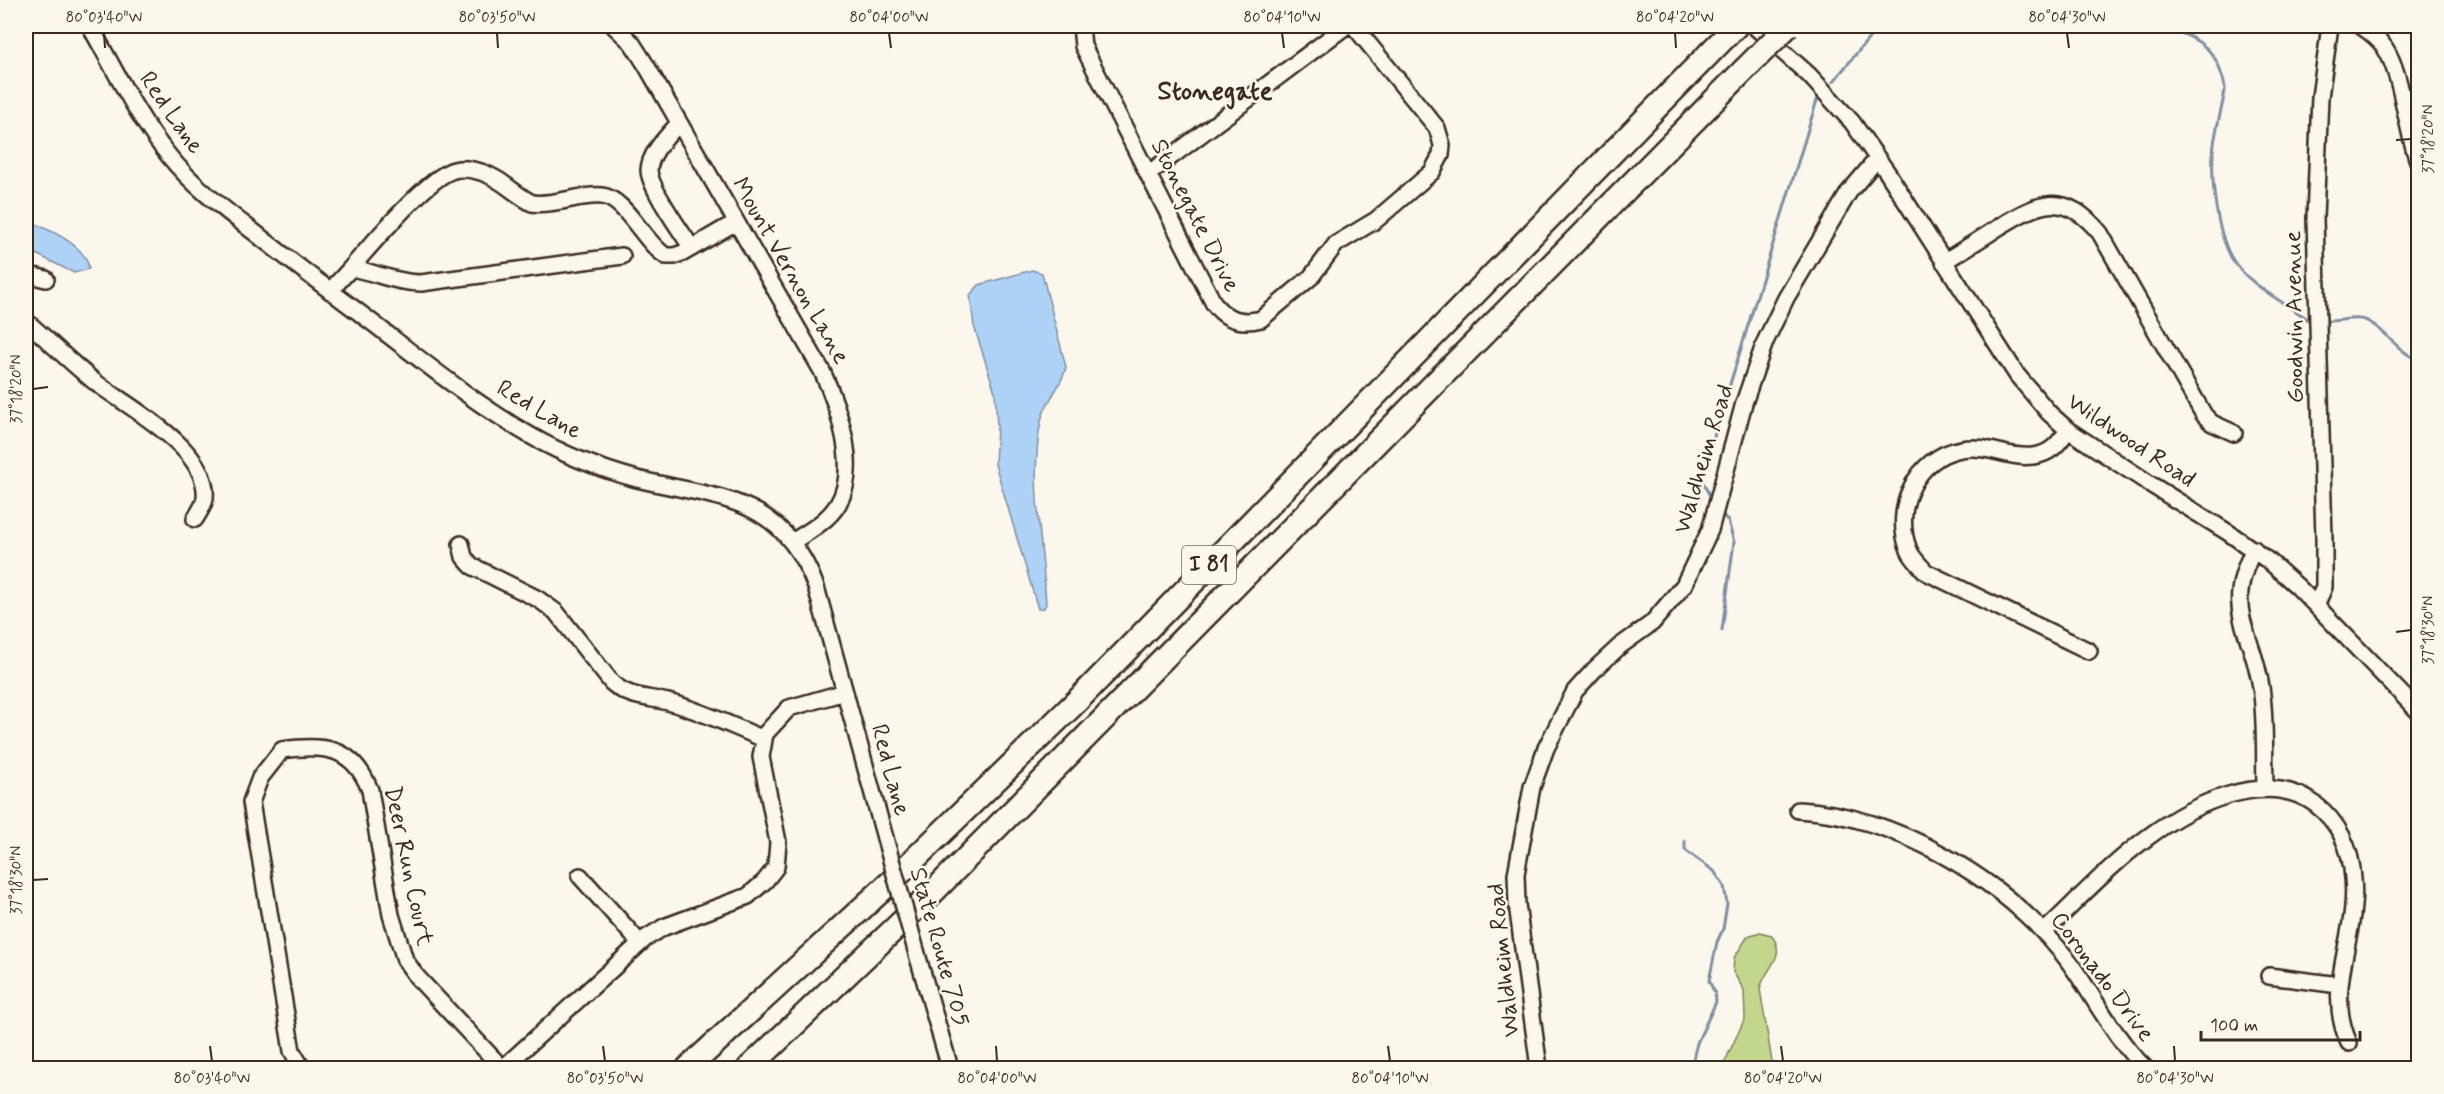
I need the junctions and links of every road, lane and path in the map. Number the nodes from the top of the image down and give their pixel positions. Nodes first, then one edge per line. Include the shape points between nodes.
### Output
1 (90, 26) edge
2 (614, 26) edge
3 (1081, 26) edge
4 (1346, 26) edge
5 (1354, 26) edge
6 (1736, 26) edge
7 (1754, 26) edge
8 (1788, 26) edge
9 (2330, 26) edge
10 (2361, 26) edge
11 (679, 123) junction
12 (1877, 159) junction
13 (2418, 160) edge
14 (1148, 174) junction
15 (736, 222) junction
16 (692, 248) junction
17 (622, 256) dead end
18 (1944, 262) junction
19 (351, 268) junction
20 (26, 274) edge
21 (46, 279) dead end
22 (330, 291) junction
23 (26, 321) edge
24 (2068, 430) junction
25 (2234, 433) dead end
26 (195, 519) dead end
27 (792, 542) junction
28 (461, 544) dead end
29 (2254, 549) junction
30 (2316, 606) junction
31 (2089, 651) dead end
32 (845, 692) junction
33 (2418, 711) edge
34 (764, 739) junction
35 (2265, 788) junction
36 (1798, 810) dead end
37 (885, 838) joint
38 (580, 876) dead end
39 (2044, 932) junction
40 (640, 943) junction
41 (2269, 976) dead end
42 (2339, 985) junction
43 (2349, 1042) dead end
44 (302, 1068) edge
45 (502, 1068) edge
46 (688, 1068) edge
47 (748, 1068) edge
48 (950, 1068) edge
49 (1539, 1068) edge
50 (2145, 1068) edge

1 - 22 street, Red Lane via 154,136 179,168 228,212
2 - 11 street, Mount Vernon Lane via 632,43
3 - 14 street, Stonegate Drive via 1083,46
4 - 14 street
5 - 14 street, Stonegate Drive via 1437,128 1441,155 1432,172 1376,220 1336,244 1311,277 1261,319 1241,322 1217,309
6 - 46 highway, I 81 via 1070,708 894,879
7 - 12 street, Wildwood Road via 1831,98
8 - 47 highway, I 81, bridge via 943,883
9 - 30 street, Goodwin Avenue via 2320,97 2316,208 2324,538 2324,587
10 - 13 street via 2381,42 2391,61
11 - 15 street, Mount Vernon Lane
11 - 16 street via 662,142 650,170 653,185
12 - 18 street, Wildwood Road
12 - 49 street, Waldheim Road via 1849,192 1786,298 1765,342 1744,403 1710,530 1684,585 1652,623 1620,646 1575,691 1546,748 1530,797 1516,874
15 - 16 street
15 - 27 street, Mount Vernon Lane via 822,371 836,405 844,442 847,480 838,504
16 - 19 street via 675,256 663,255 607,196 535,204 483,172 456,169 446,172 395,218
17 - 19 street via 421,283 398,282
18 - 24 street, Wildwood Road via 2017,375 2035,399
18 - 25 street via 2028,209 2046,204 2080,213 2100,233 2204,415
19 - 22 street
20 - 21 street
22 - 27 street, Red Lane via 480,403 543,443 609,471 714,494 743,505 776,523
23 - 26 street via 93,380 183,449 195,465 205,491 203,507
24 - 29 street, Wildwood Road
24 - 31 street via 2055,448 2034,456 1986,447 1959,449 1932,462 1916,477 1903,520 1910,551 1926,572
27 - 32 street, Red Lane via 816,587
28 - 34 street via 464,557 472,566 556,612 621,691 669,702
29 - 30 street, Wildwood Road
29 - 35 street via 2241,580 2239,605 2264,704
30 - 33 street, Wildwood Road
32 - 34 street via 789,708
32 - 37 street, Red Lane
34 - 40 street via 761,757 778,842 776,867 748,896 664,927
35 - 39 street via 2231,795 2163,828 2120,860
35 - 42 street via 2295,793 2309,800 2330,818 2346,844 2354,899
36 - 39 street, Coronado Drive via 1854,819 1923,845 1982,879
37 - 48 street, State Route 705, bridge
38 - 40 street
39 - 50 street, Coronado Drive via 2080,976 2120,1041
40 - 45 street
41 - 42 street
42 - 43 street via 2339,1015
44 - 45 street, Deer Run Court via 292,1051 251,802 261,777 282,750 307,746 338,751 363,774 370,790 391,915 405,960

